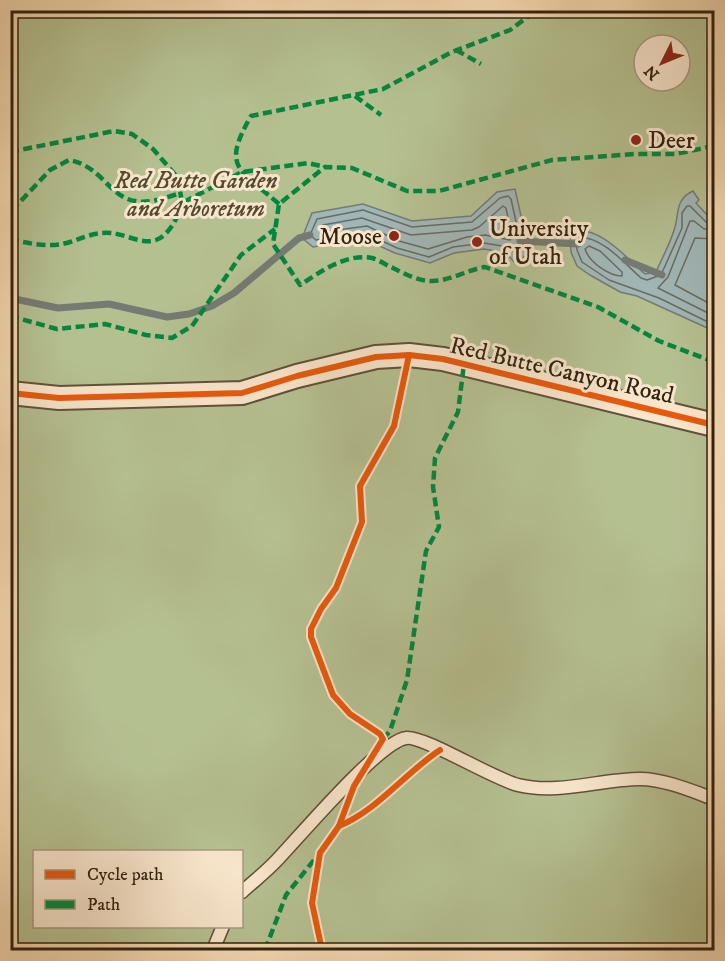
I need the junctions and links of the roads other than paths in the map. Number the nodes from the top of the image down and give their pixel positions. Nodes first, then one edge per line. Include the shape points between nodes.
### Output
1 (10, 393) edge
2 (714, 425) edge
3 (714, 799) edge
4 (243, 891) edge
5 (223, 928) edge
6 (213, 951) edge

1 - 2 street, Red Butte Canyon Road via 59,398 242,393 376,357 409,355 443,359
3 - 4 lane via 644,779 523,786 425,742 406,738 370,762
5 - 6 lane

